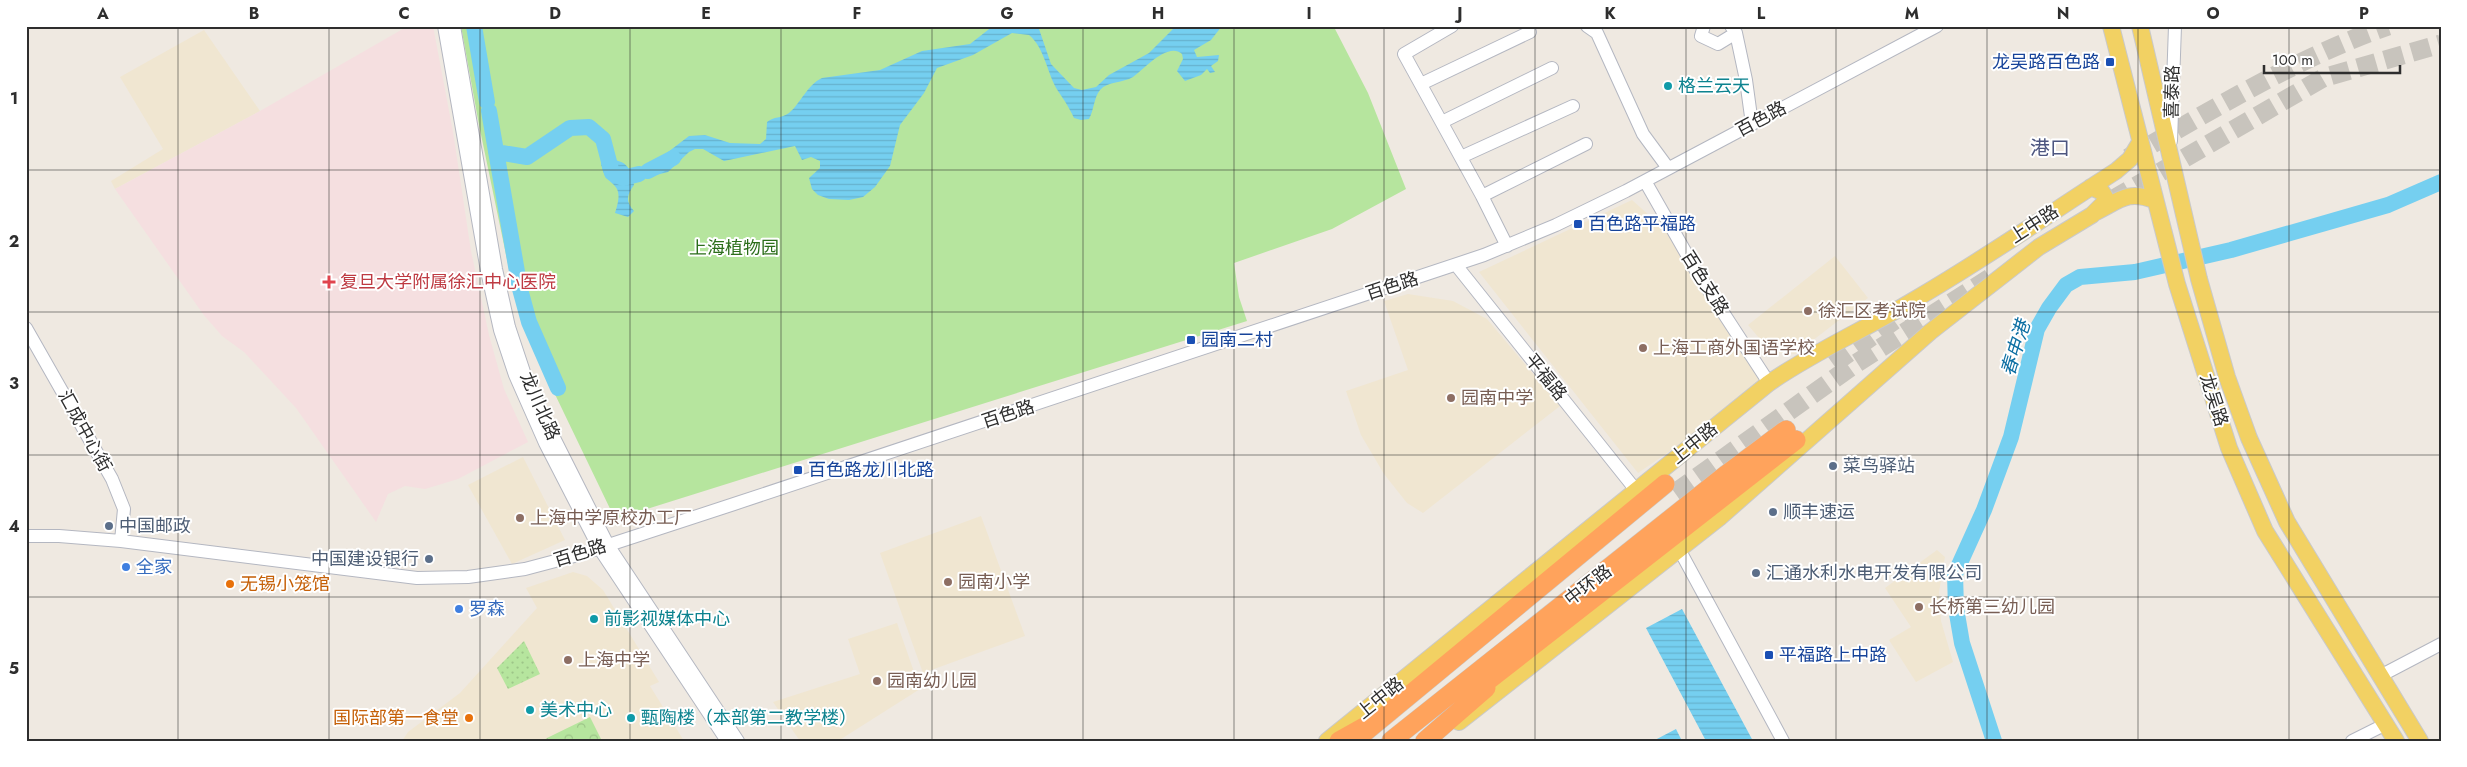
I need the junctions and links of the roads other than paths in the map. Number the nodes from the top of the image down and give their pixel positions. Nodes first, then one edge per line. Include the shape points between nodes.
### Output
1 (444, 26) edge
2 (454, 26) edge
3 (1452, 26) edge
4 (1587, 26) edge
5 (1704, 26) edge
6 (1937, 26) edge
7 (2111, 26) edge
8 (2140, 26) edge
9 (2175, 26) edge
10 (1734, 29) edge
11 (1530, 32) dead end
12 (1552, 68) dead end
13 (1421, 84) junction
14 (1573, 106) dead end
15 (1442, 122) junction
16 (1752, 124) junction
17 (1586, 144) dead end
18 (2140, 144) junction
19 (1461, 157) junction
20 (2170, 158) junction
21 (1668, 168) junction
22 (1645, 181) junction
23 (2091, 187) junction
24 (1482, 196) junction
25 (2154, 200) junction
26 (2092, 214) junction
27 (1507, 246) junction
28 (1456, 265) junction
29 (26, 328) edge
30 (1769, 383) junction
31 (1636, 489) junction
32 (26, 536) edge
33 (121, 541) junction
34 (604, 546) junction
35 (1679, 549) junction
36 (1573, 614) junction
37 (2441, 644) edge
38 (2380, 676) junction
39 (1383, 718) junction
40 (2386, 724) junction
41 (727, 741) edge
42 (738, 741) edge
43 (1327, 741) edge
44 (1339, 741) edge
45 (1354, 741) edge
46 (1372, 741) edge
47 (1391, 741) edge
48 (1411, 741) edge
49 (1425, 741) edge
50 (1436, 741) edge
51 (1783, 741) edge
52 (2352, 741) edge
53 (2396, 741) edge
54 (2420, 741) edge

1 - 34 street, 龙川北路 via 500,330 531,412
2 - 34 street, 龙川北路 via 509,327 524,372
3 - 13 street via 1404,54
4 - 21 street via 1597,33 1643,134
5 - 10 street via 1701,36 1718,44
6 - 16 street, 百色路
7 - 18 main road, 龙吴路
8 - 20 main road, 龙吴路
9 - 20 street, 喜泰路
10 - 16 street
11 - 13 street
12 - 15 street
13 - 15 street
14 - 19 street
15 - 19 street
16 - 21 street, 百色路
17 - 24 street
18 - 23 main road, 上中路 via 2130,159
18 - 25 main road, 龙吴路
19 - 24 street
20 - 38 main road, 龙吴路 via 2199,279 2253,447 2287,522
21 - 22 street, 百色路
22 - 27 street, 百色路
22 - 30 street, 百色支路 via 1698,274
23 - 26 main road, 上中路 via 2105,197 2104,203
23 - 30 main road, 上中路 via 1914,300 1808,357
24 - 27 street
25 - 26 main road, 上中路 via 2139,194 2128,196
25 - 40 main road, 龙吴路 via 2229,448 2265,531
26 - 35 main road, 上中路 via 2039,247 1930,332 1719,518
27 - 28 street, 百色路
28 - 31 street, 平福路
28 - 34 street, 百色路
29 - 33 street, 汇成中心街 via 112,479 124,509
30 - 31 main road, 上中路
31 - 43 main road, 上中路
32 - 33 street, 百色路
33 - 34 street, 百色路 via 394,575 442,578 524,569
34 - 41 street, 龙川北路
34 - 42 street, 龙川北路
35 - 50 main road, 上中路
35 - 51 street
36 - 47 highway, 中环路 via 1791,435 1727,474
36 - 48 highway, 中环路
36 - 49 highway
37 - 38 street
38 - 54 main road, 龙吴路
39 - 44 highway
39 - 45 highway, 中环路
39 - 46 highway, 中环路 via 1670,489
40 - 52 street
40 - 53 main road, 龙吴路

